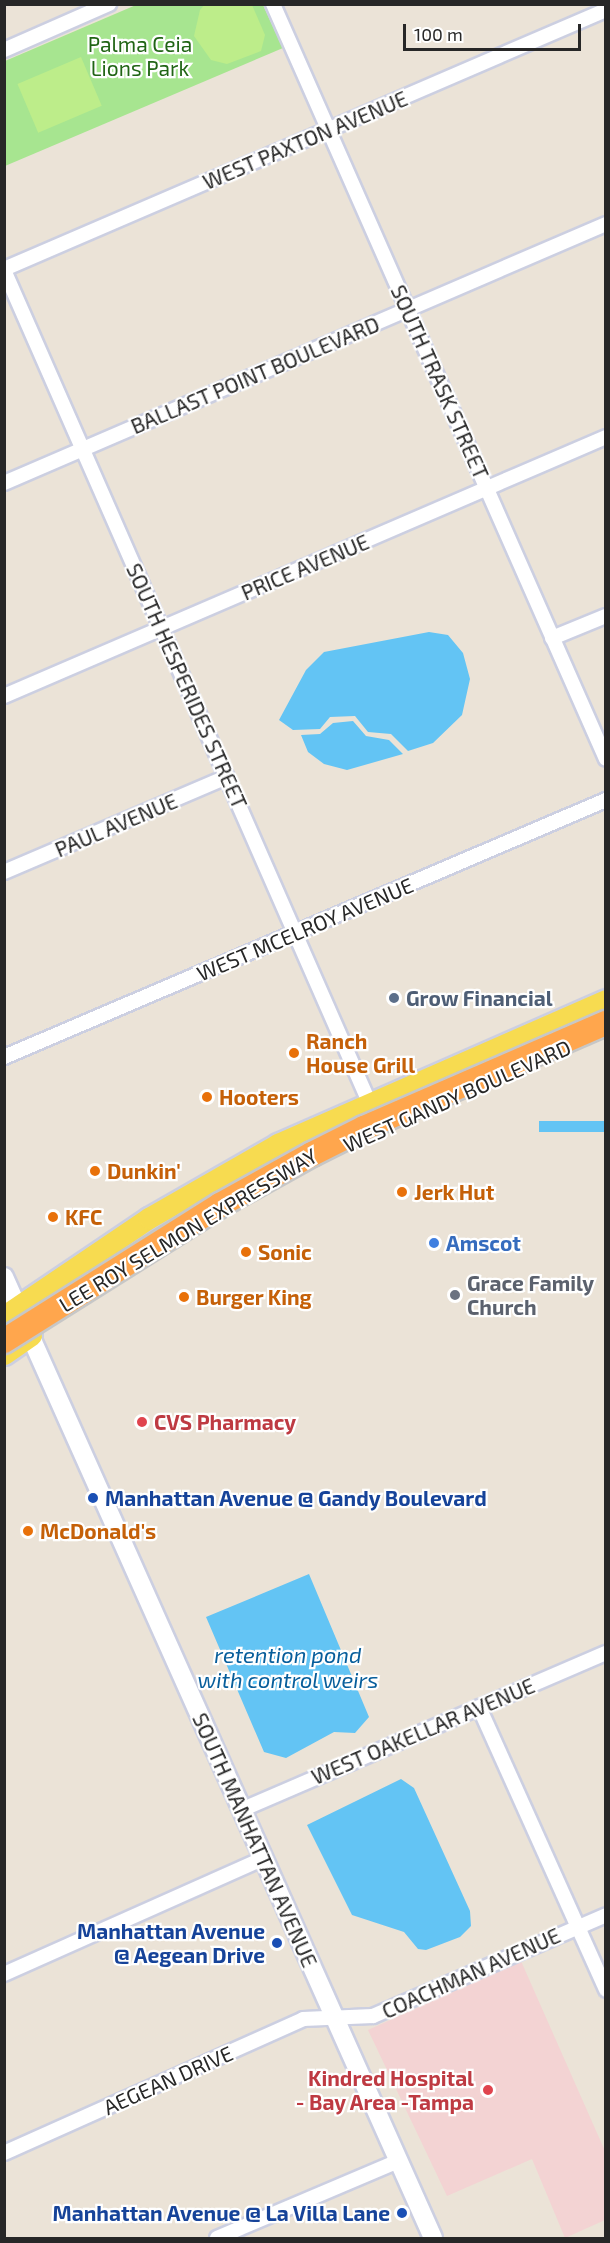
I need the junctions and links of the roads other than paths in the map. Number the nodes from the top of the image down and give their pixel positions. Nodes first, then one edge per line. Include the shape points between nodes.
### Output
1 (109, 4) edge
2 (273, 4) edge
3 (606, 10) edge
4 (4, 50) edge
5 (329, 130) junction
6 (606, 224) edge
7 (4, 270) edge
8 (408, 309) junction
9 (606, 437) edge
10 (83, 449) junction
11 (4, 483) edge
12 (486, 488) junction
13 (606, 616) edge
14 (161, 628) junction
15 (552, 638) junction
16 (4, 696) edge
17 (606, 759) edge
18 (227, 777) junction
19 (606, 800) edge
20 (4, 872) edge
21 (295, 934) junction
22 (606, 1000) edge
23 (606, 1008) edge
24 (606, 1024) edge
25 (606, 1032) edge
26 (575, 1044) junction
27 (495, 1047) junction
28 (4, 1058) edge
29 (369, 1102) junction
30 (293, 1137) junction
31 (322, 1156) junction
32 (4, 1277) edge
33 (9, 1316) edge
34 (30, 1336) junction
35 (4, 1341) edge
36 (4, 1354) edge
37 (605, 1654) edge
38 (479, 1707) junction
39 (241, 1810) junction
40 (262, 1859) junction
41 (606, 1915) edge
42 (578, 1927) junction
43 (4, 1974) edge
44 (606, 1990) edge
45 (334, 2018) junction
46 (4, 2153) edge
47 (398, 2161) junction
48 (217, 2238) edge
49 (433, 2238) edge

1 - 4 street
2 - 5 street, SOUTH TRASK STREET
3 - 5 street, WEST PAXTON AVENUE
5 - 7 street, WEST PAXTON AVENUE
5 - 8 street, SOUTH TRASK STREET
6 - 8 street, BALLAST POINT BOULEVARD
7 - 10 street, SOUTH HESPERIDES STREET
8 - 10 street, BALLAST POINT BOULEVARD
8 - 12 street, SOUTH TRASK STREET
9 - 12 street, PRICE AVENUE
10 - 11 street, BALLAST POINT BOULEVARD
10 - 14 street, SOUTH HESPERIDES STREET
12 - 14 street, PRICE AVENUE
12 - 15 street, SOUTH TRASK STREET
13 - 15 street
14 - 16 street, PRICE AVENUE
14 - 18 street, SOUTH HESPERIDES STREET
15 - 17 street, SOUTH TRASK STREET
18 - 20 street, PAUL AVENUE
18 - 21 street, SOUTH HESPERIDES STREET
19 - 21 street, WEST MCELROY AVENUE
21 - 28 street, WEST MCELROY AVENUE
21 - 29 street, SOUTH HESPERIDES STREET
22 - 27 main road, WEST GANDY BOULEVARD
23 - 33 highway, LEE ROY SELMON EXPRESSWAY via 306,1142
24 - 26 main road via 583,1034
24 - 35 highway, LEE ROY SELMON EXPRESSWAY, bridge via 364,1128 302,1160 220,1206
25 - 26 main road, WEST GANDY BOULEVARD
26 - 31 main road, WEST GANDY BOULEVARD
27 - 29 main road, WEST GANDY BOULEVARD
27 - 31 main road via 455,1077 338,1130 327,1139
29 - 30 main road, WEST GANDY BOULEVARD
30 - 33 main road, WEST GANDY BOULEVARD via 149,1218
30 - 34 main road via 270,1157 164,1219 57,1294 36,1317
31 - 34 main road, WEST GANDY BOULEVARD via 184,1234
32 - 33 main road, SOUTH MANHATTAN AVENUE
33 - 34 main road, SOUTH MANHATTAN AVENUE
33 - 35 main road via 14,1327
34 - 36 main road, WEST GANDY BOULEVARD
34 - 39 main road, SOUTH MANHATTAN AVENUE
37 - 38 street, WEST OAKELLAR AVENUE
38 - 39 street, WEST OAKELLAR AVENUE
38 - 42 street
39 - 40 main road, SOUTH MANHATTAN AVENUE
40 - 43 street
40 - 45 main road, SOUTH MANHATTAN AVENUE
41 - 42 street, COACHMAN AVENUE
42 - 44 street
42 - 45 street, COACHMAN AVENUE via 373,2016
45 - 46 street, AEGEAN DRIVE via 303,2019
45 - 47 main road, SOUTH MANHATTAN AVENUE
47 - 48 street
47 - 49 main road, SOUTH MANHATTAN AVENUE

